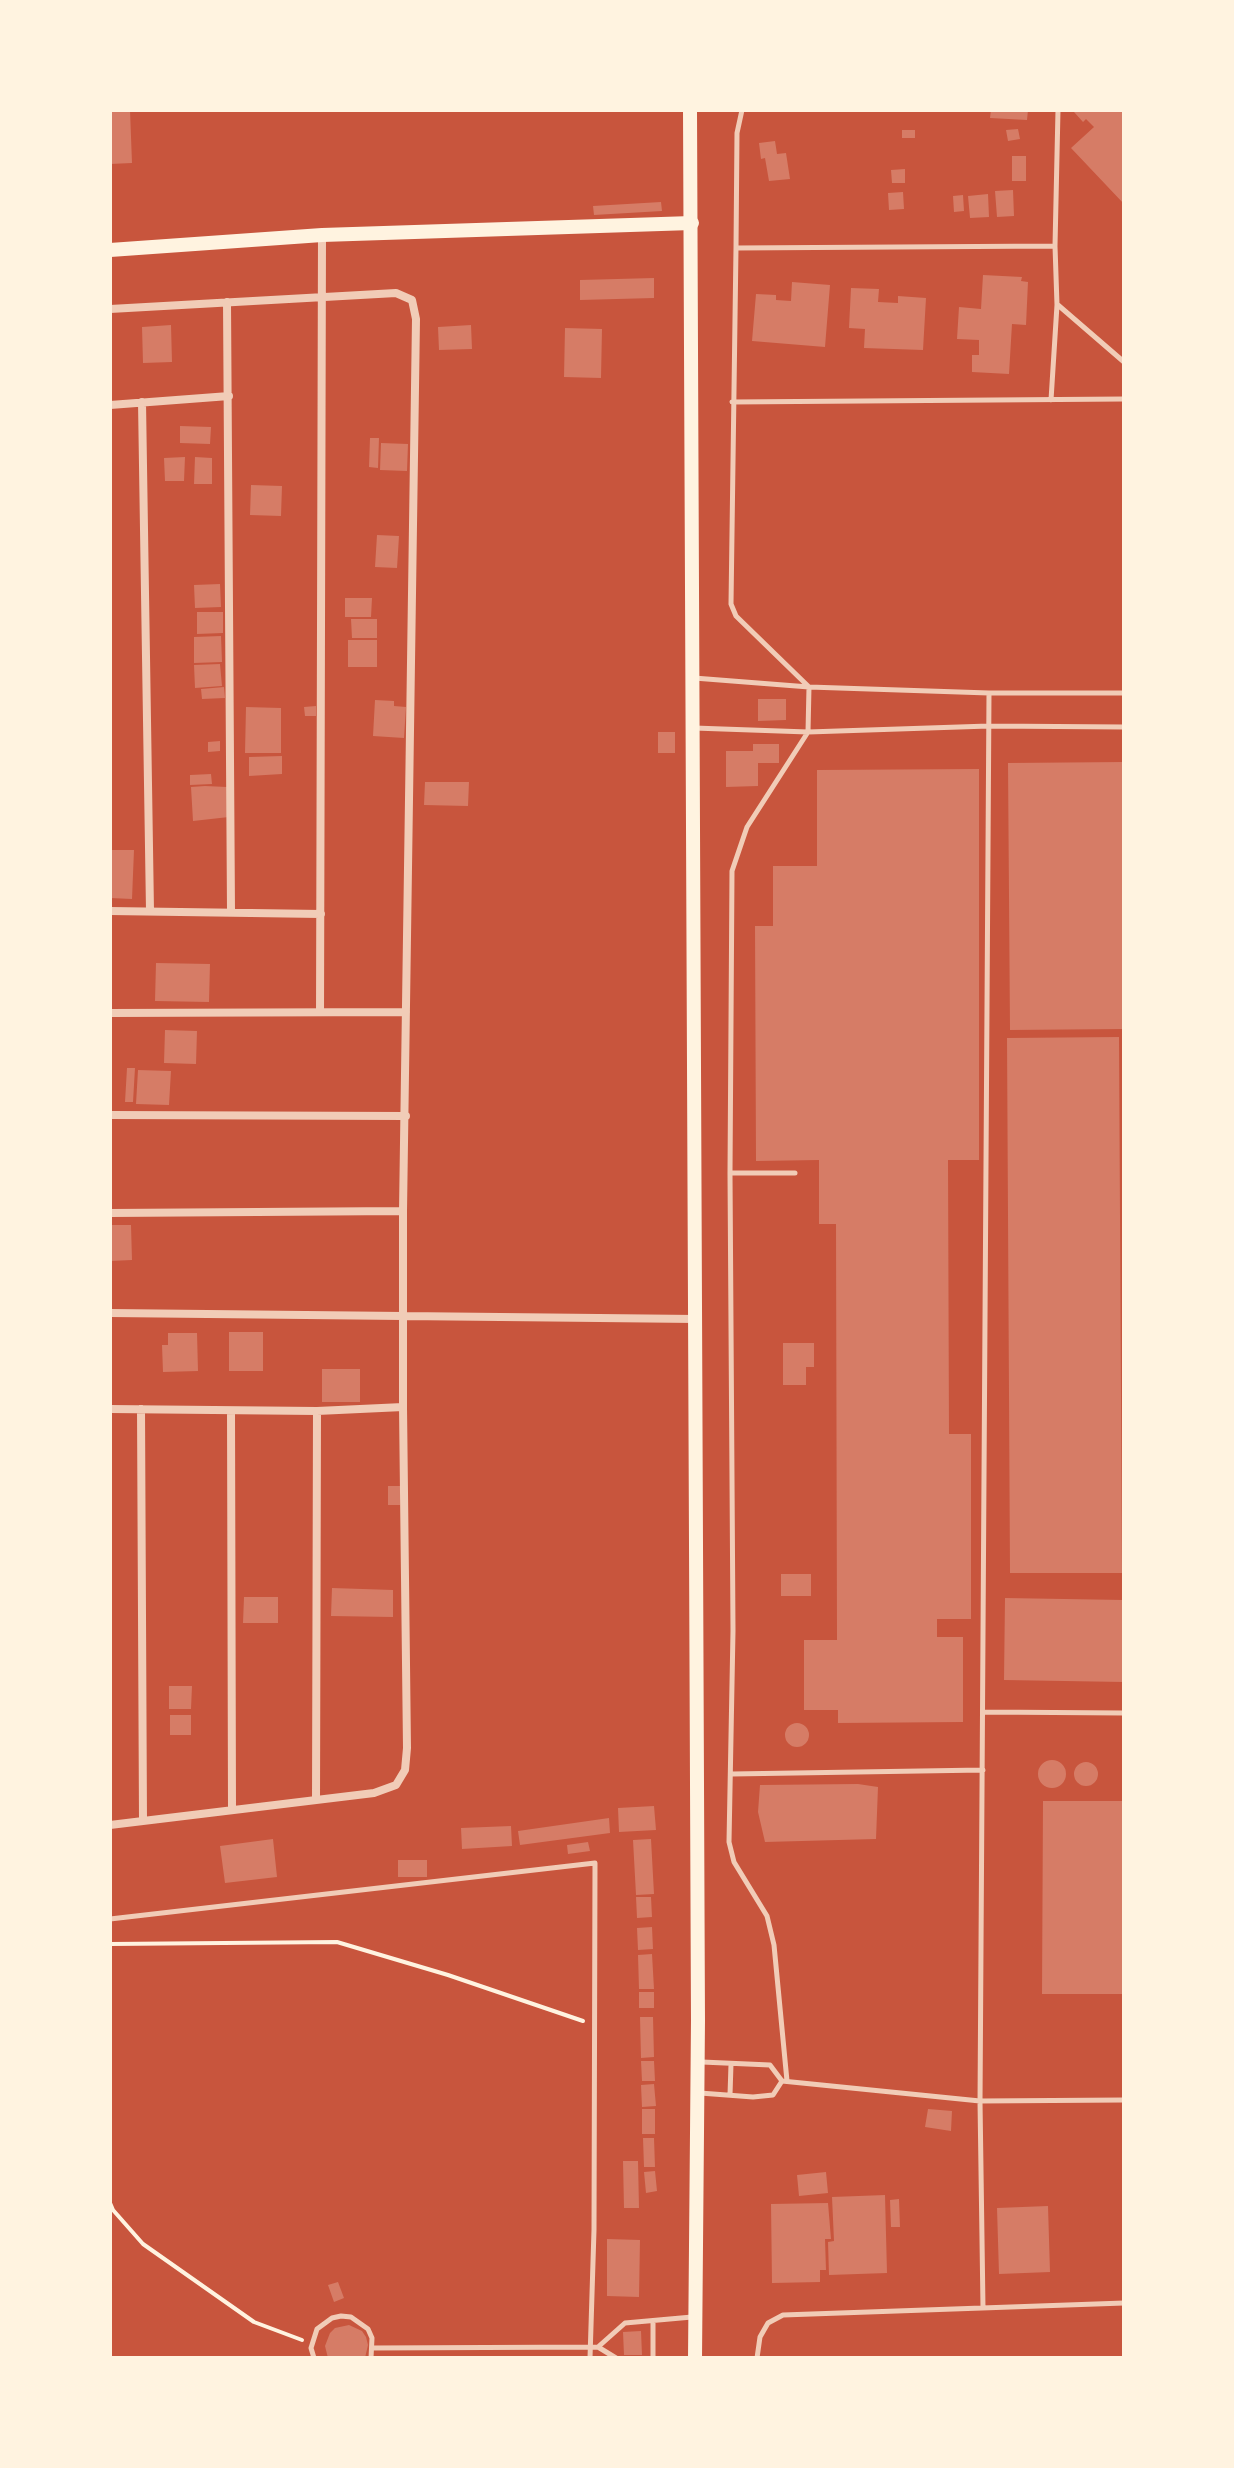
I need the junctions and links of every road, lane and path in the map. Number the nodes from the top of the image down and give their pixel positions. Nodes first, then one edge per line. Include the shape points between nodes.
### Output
1 (690, 110) edge
2 (742, 110) edge
3 (1058, 110) edge
4 (692, 223) junction
5 (322, 235) junction
6 (1055, 246) junction
7 (736, 248) junction
8 (110, 250) edge
9 (323, 296) junction
10 (227, 302) junction
11 (1057, 305) junction
12 (110, 309) edge
13 (1124, 362) edge
14 (229, 396) junction
15 (1124, 399) edge
16 (1051, 400) junction
17 (142, 402) junction
18 (732, 402) junction
19 (110, 405) edge
20 (694, 678) junction
21 (809, 687) junction
22 (989, 693) junction
23 (1124, 693) edge
24 (989, 726) junction
25 (1124, 727) edge
26 (694, 728) junction
27 (808, 732) junction
28 (110, 911) edge
29 (150, 911) junction
30 (231, 911) junction
31 (321, 914) junction
32 (320, 1012) junction
33 (406, 1012) junction
34 (110, 1013) edge
35 (110, 1115) edge
36 (406, 1116) junction
37 (730, 1173) junction
38 (795, 1173) dead end
39 (403, 1211) junction
40 (110, 1213) edge
41 (110, 1313) edge
42 (405, 1317) junction
43 (696, 1319) junction
44 (403, 1407) junction
45 (110, 1409) edge
46 (141, 1409) junction
47 (231, 1411) junction
48 (317, 1411) junction
49 (983, 1712) junction
50 (1124, 1713) edge
51 (983, 1770) junction
52 (732, 1774) junction
53 (316, 1799) junction
54 (232, 1809) junction
55 (143, 1820) junction
56 (110, 1825) edge
57 (110, 1919) edge
58 (110, 1944) edge
59 (595, 2025) junction
60 (698, 2062) junction
61 (731, 2064) junction
62 (784, 2081) junction
63 (697, 2093) junction
64 (730, 2095) junction
65 (1124, 2100) edge
66 (980, 2101) junction
67 (110, 2203) edge
68 (1124, 2303) edge
69 (983, 2308) junction
70 (694, 2316) junction
71 (653, 2321) junction
72 (312, 2343) junction
73 (589, 2346) junction
74 (598, 2347) junction
75 (373, 2348) junction
76 (314, 2358) edge
77 (371, 2358) edge
78 (590, 2358) edge
79 (616, 2358) edge
80 (653, 2358) edge
81 (695, 2358) edge
82 (757, 2358) edge

1 - 4 main road
2 - 7 lane
3 - 6 lane
4 - 5 main road
4 - 20 main road
5 - 8 main road
5 - 9 street
6 - 7 lane
6 - 11 lane
7 - 18 lane
9 - 10 street
9 - 31 street
9 - 33 street via 396,293 412,300 416,311
10 - 12 street
10 - 14 street
11 - 13 lane
11 - 16 lane
14 - 17 street
14 - 30 street
15 - 16 lane
16 - 18 lane
17 - 19 street
17 - 29 street
18 - 21 lane via 733,611
20 - 21 lane
20 - 26 main road
21 - 22 lane
21 - 27 lane
22 - 23 lane
22 - 24 lane
24 - 25 lane
24 - 27 lane
24 - 49 lane
26 - 27 lane
26 - 43 main road
27 - 37 lane via 747,827 732,871
28 - 29 street
29 - 30 street
30 - 31 street
31 - 32 street
32 - 33 street
32 - 34 street
33 - 36 street
35 - 36 street
36 - 39 street
37 - 38 lane
37 - 52 lane
39 - 40 street
39 - 42 street
41 - 42 street
42 - 43 street
42 - 44 street
43 - 60 main road
44 - 48 street
44 - 53 street via 405,1770 386,1791
45 - 46 street
46 - 47 street
46 - 55 street
47 - 48 street
47 - 54 street
48 - 53 street
49 - 50 lane
49 - 51 lane
51 - 52 lane
51 - 66 lane
52 - 62 lane via 729,1842 734,1862 767,1916 774,1945
53 - 54 street
54 - 55 street
55 - 56 street
57 - 59 lane via 595,1863
58 - 59 path via 337,1942
59 - 73 lane
60 - 61 lane
60 - 63 main road
61 - 62 lane via 770,2065
61 - 64 lane
62 - 64 lane via 773,2095
62 - 66 lane
63 - 64 lane
63 - 70 main road
65 - 66 lane
66 - 69 lane
67 - 72 path via 143,2244 254,2322
68 - 69 lane
69 - 82 lane via 783,2315 768,2323
70 - 71 lane
70 - 81 main road
71 - 74 lane via 625,2323
71 - 80 lane
72 - 75 lane via 323,2322 341,2316 368,2329
72 - 76 lane
73 - 74 lane
73 - 75 lane
73 - 78 lane
74 - 79 lane
75 - 77 lane

